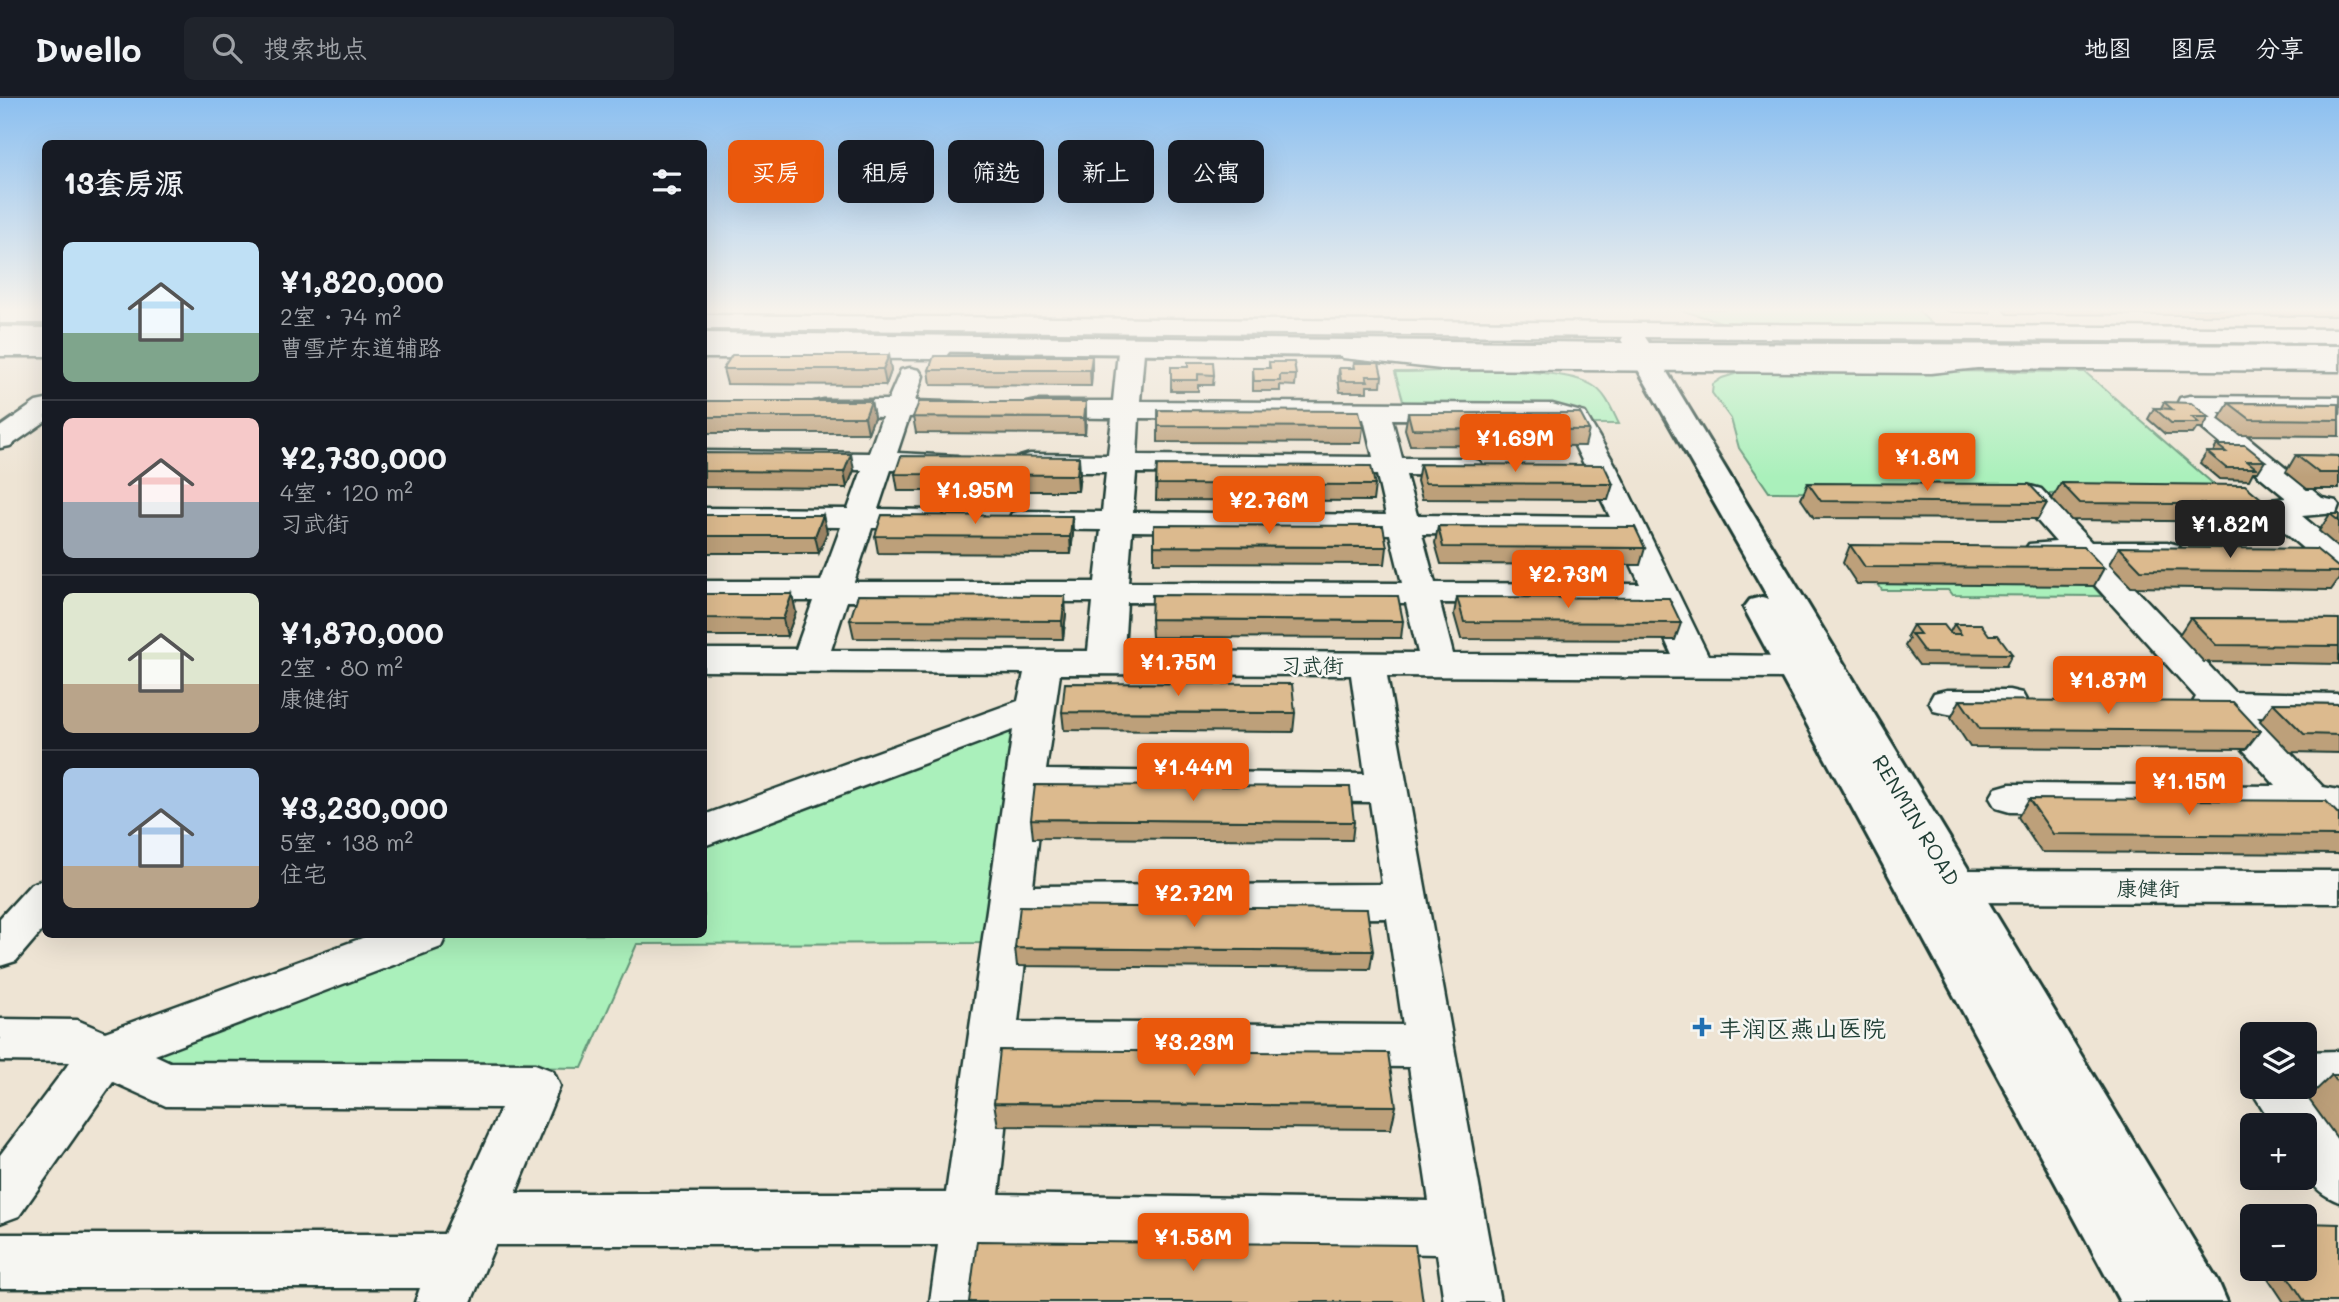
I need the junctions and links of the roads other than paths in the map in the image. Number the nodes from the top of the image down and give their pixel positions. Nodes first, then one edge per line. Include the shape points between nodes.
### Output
1 (1130, 365) edge
2 (1638, 365) edge
3 (1639, 365) edge
4 (910, 376) dead end
5 (2339, 405) edge
6 (801, 408) edge
7 (899, 408) junction
8 (1126, 410) junction
9 (42, 411) edge
10 (1376, 411) junction
11 (0, 440) edge
12 (707, 460) edge
13 (880, 461) junction
14 (2262, 463) junction
15 (2300, 463) edge
16 (1122, 464) junction
17 (1390, 466) junction
18 (1496, 467) edge
19 (2031, 495) edge
20 (2327, 507) edge
21 (707, 517) edge
22 (860, 519) junction
23 (954, 520) edge
24 (995, 520) edge
25 (1117, 521) junction
26 (1404, 524) junction
27 (1630, 527) junction
28 (2014, 551) edge
29 (2082, 551) junction
30 (2192, 553) edge
31 (2288, 554) edge
32 (2334, 559) edge
33 (707, 591) edge
34 (834, 592) junction
35 (1111, 592) junction
36 (1420, 593) junction
37 (1661, 594) junction
38 (2148, 622) junction
39 (2189, 623) dead end
40 (707, 660) edge
41 (809, 661) junction
42 (1044, 662) junction
43 (1105, 663) junction
44 (1367, 664) junction
45 (1438, 664) junction
46 (1695, 666) junction
47 (1795, 667) junction
48 (1947, 702) dead end
49 (2043, 702) edge
50 (2182, 704) edge
51 (2223, 704) junction
52 (2339, 706) edge
53 (1035, 708) junction
54 (1025, 784) junction
55 (1387, 788) junction
56 (2010, 798) dead end
57 (2330, 810) edge
58 (707, 830) edge
59 (1956, 886) junction
60 (2339, 887) edge
61 (42, 901) edge
62 (1406, 901) junction
63 (1010, 903) junction
64 (414, 938) edge
65 (0, 948) edge
66 (0, 1041) edge
67 (992, 1042) junction
68 (1429, 1046) junction
69 (105, 1054) junction
70 (2317, 1073) edge
71 (2339, 1073) edge
72 (2317, 1146) edge
73 (2339, 1177) edge
74 (0, 1198) edge
75 (968, 1219) junction
76 (1460, 1228) junction
77 (0, 1261) edge
78 (461, 1261) edge
79 (958, 1302) edge
80 (1472, 1302) edge
81 (2152, 1302) edge
82 (2197, 1302) edge

1 - 8 street
2 - 47 main road, RENMIN ROAD
3 - 59 main road, RENMIN ROAD
4 - 7 lane
5 - 14 street via 2190,404
6 - 7 street
7 - 8 street
7 - 13 lane
8 - 10 street
8 - 16 street
9 - 11 street
10 - 17 street
10 - 27 street via 1552,412 1575,419 1589,468
12 - 13 lane
13 - 16 lane
13 - 22 lane
14 - 15 street
14 - 20 street
16 - 17 lane
16 - 25 street
17 - 18 lane
17 - 26 street
19 - 29 street
20 - 32 street via 2273,507
21 - 22 street
22 - 23 street
22 - 34 lane
24 - 25 street
25 - 26 street
25 - 35 street
26 - 27 street
26 - 36 street
27 - 37 street
28 - 29 street
29 - 30 street
29 - 38 street
31 - 32 street
33 - 34 street
34 - 35 street
34 - 41 lane
35 - 36 street
35 - 43 street
36 - 37 street
36 - 45 street
37 - 46 street
38 - 39 street
38 - 51 street
40 - 41 street, 习武街
41 - 42 street, 习武街
42 - 43 street, 习武街
42 - 53 street
43 - 44 street, 习武街
44 - 45 street, 习武街
44 - 55 street
45 - 46 street, 习武街
46 - 47 street, 习武街
47 - 81 main road, RENMIN ROAD
48 - 49 street
50 - 51 street
51 - 52 street
51 - 57 street
53 - 54 street
53 - 58 street
54 - 55 street
54 - 63 street
55 - 62 street
56 - 57 street
59 - 60 street, 康健街
59 - 82 main road, RENMIN ROAD
61 - 65 street
62 - 63 street
62 - 68 street
63 - 67 street
64 - 69 street
66 - 69 street via 77,1041
67 - 68 street
67 - 75 street
68 - 76 street
69 - 74 street
69 - 78 street via 166,1084 535,1087
70 - 71 street
72 - 73 street
75 - 76 street
75 - 78 street
75 - 79 street
76 - 80 street
77 - 78 street

